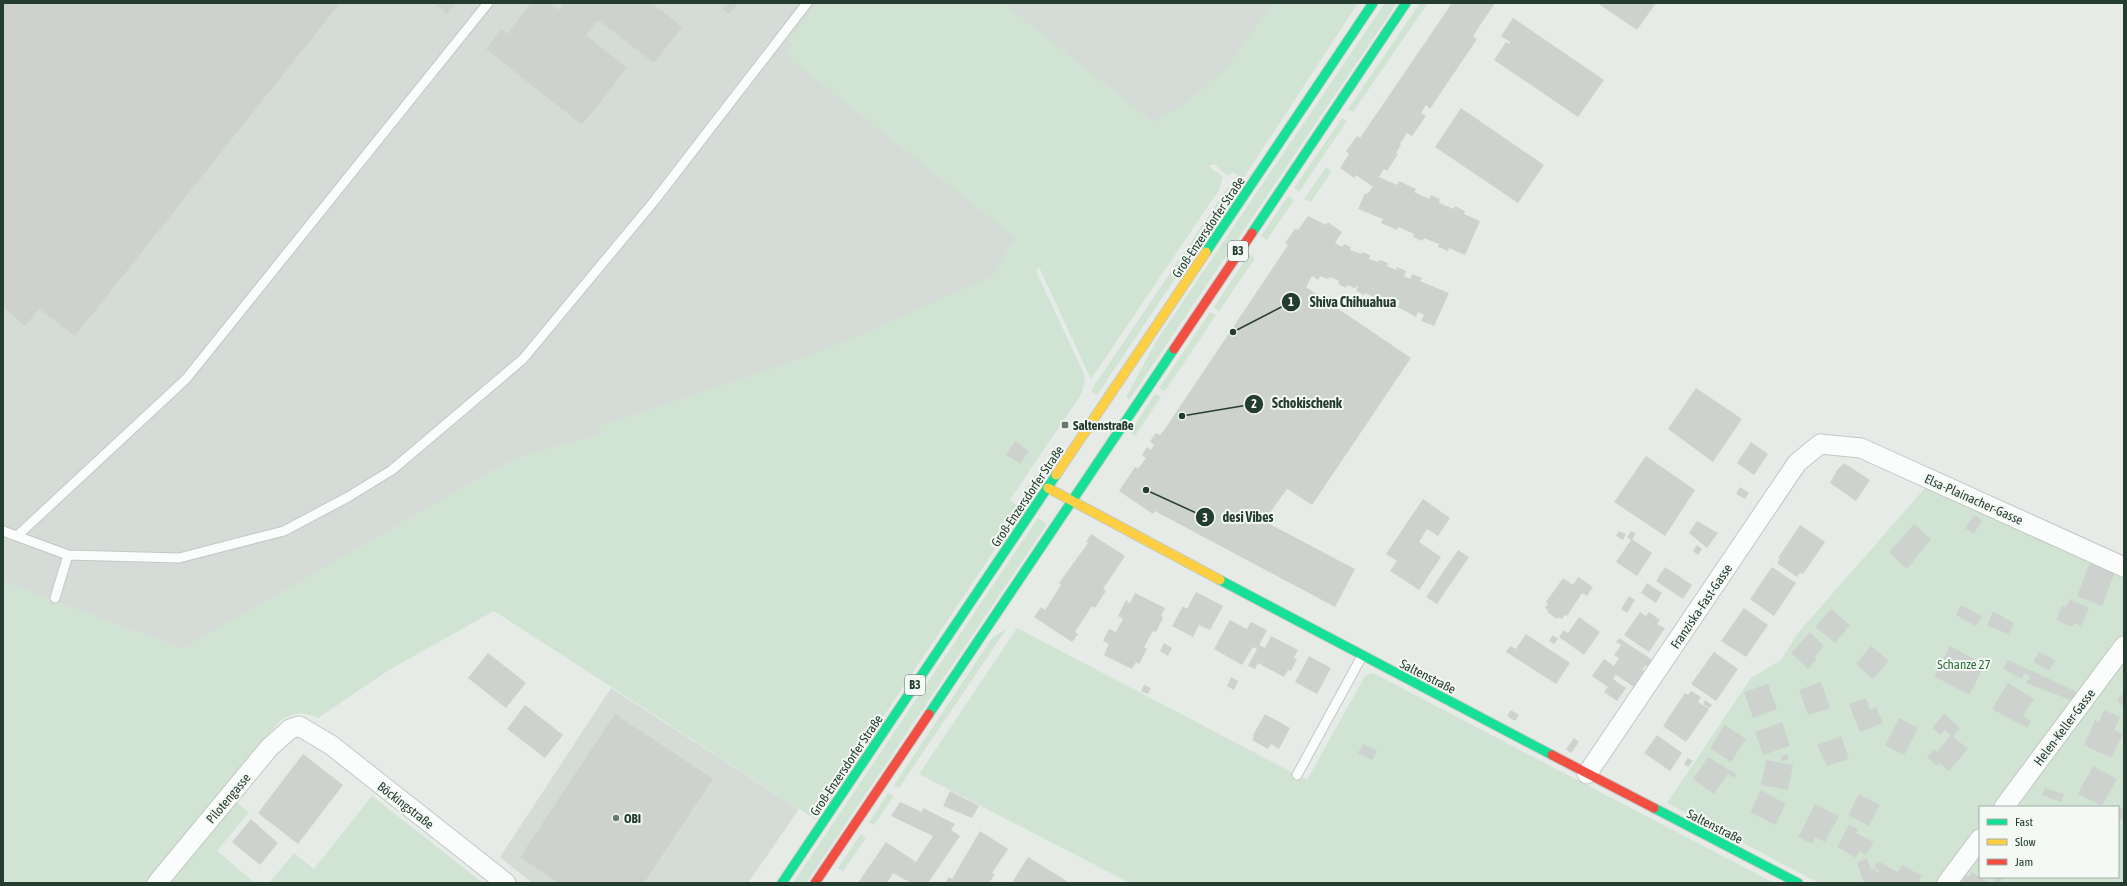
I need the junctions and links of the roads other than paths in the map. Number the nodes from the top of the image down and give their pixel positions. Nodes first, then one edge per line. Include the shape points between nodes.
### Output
1 (488, 3) edge
2 (807, 3) edge
3 (1373, 3) edge
4 (1406, 3) edge
5 (1820, 444) joint
6 (1048, 488) junction
7 (1071, 500) junction
8 (3, 531) edge
9 (17, 536) junction
10 (68, 555) junction
11 (2124, 567) edge
12 (55, 598) dead end
13 (2124, 646) edge
14 (1362, 656) junction
15 (305, 728) joint
16 (1587, 774) junction
17 (1297, 775) dead end
18 (2005, 806) edge
19 (1979, 840) edge
20 (157, 883) edge
21 (506, 883) edge
22 (782, 883) edge
23 (816, 883) edge
24 (1798, 883) edge
25 (1947, 883) edge

1 - 9 lane via 186,379
2 - 10 lane via 654,200 523,359 392,470 348,497 277,533 179,558
3 - 6 main road, Groß-Enzersdorfer Straße / B3
4 - 7 main road, B3
5 - 11 street, Elsa-Plainacher-Gasse via 1861,448
5 - 16 street, Franziska-Fast-Gasse via 1797,463
6 - 7 main road, Saltenstraße
6 - 22 main road, Groß-Enzersdorfer Straße / B3
7 - 14 main road, Saltenstraße
7 - 23 main road, B3
8 - 9 lane
9 - 10 lane
10 - 12 lane
13 - 18 street, Helen-Keller-Gasse
14 - 16 main road, Saltenstraße
14 - 17 lane
15 - 20 street, Pilotengasse via 293,727 269,748
15 - 21 street, Böckingstraße via 331,745
16 - 24 main road, Saltenstraße
19 - 25 street

